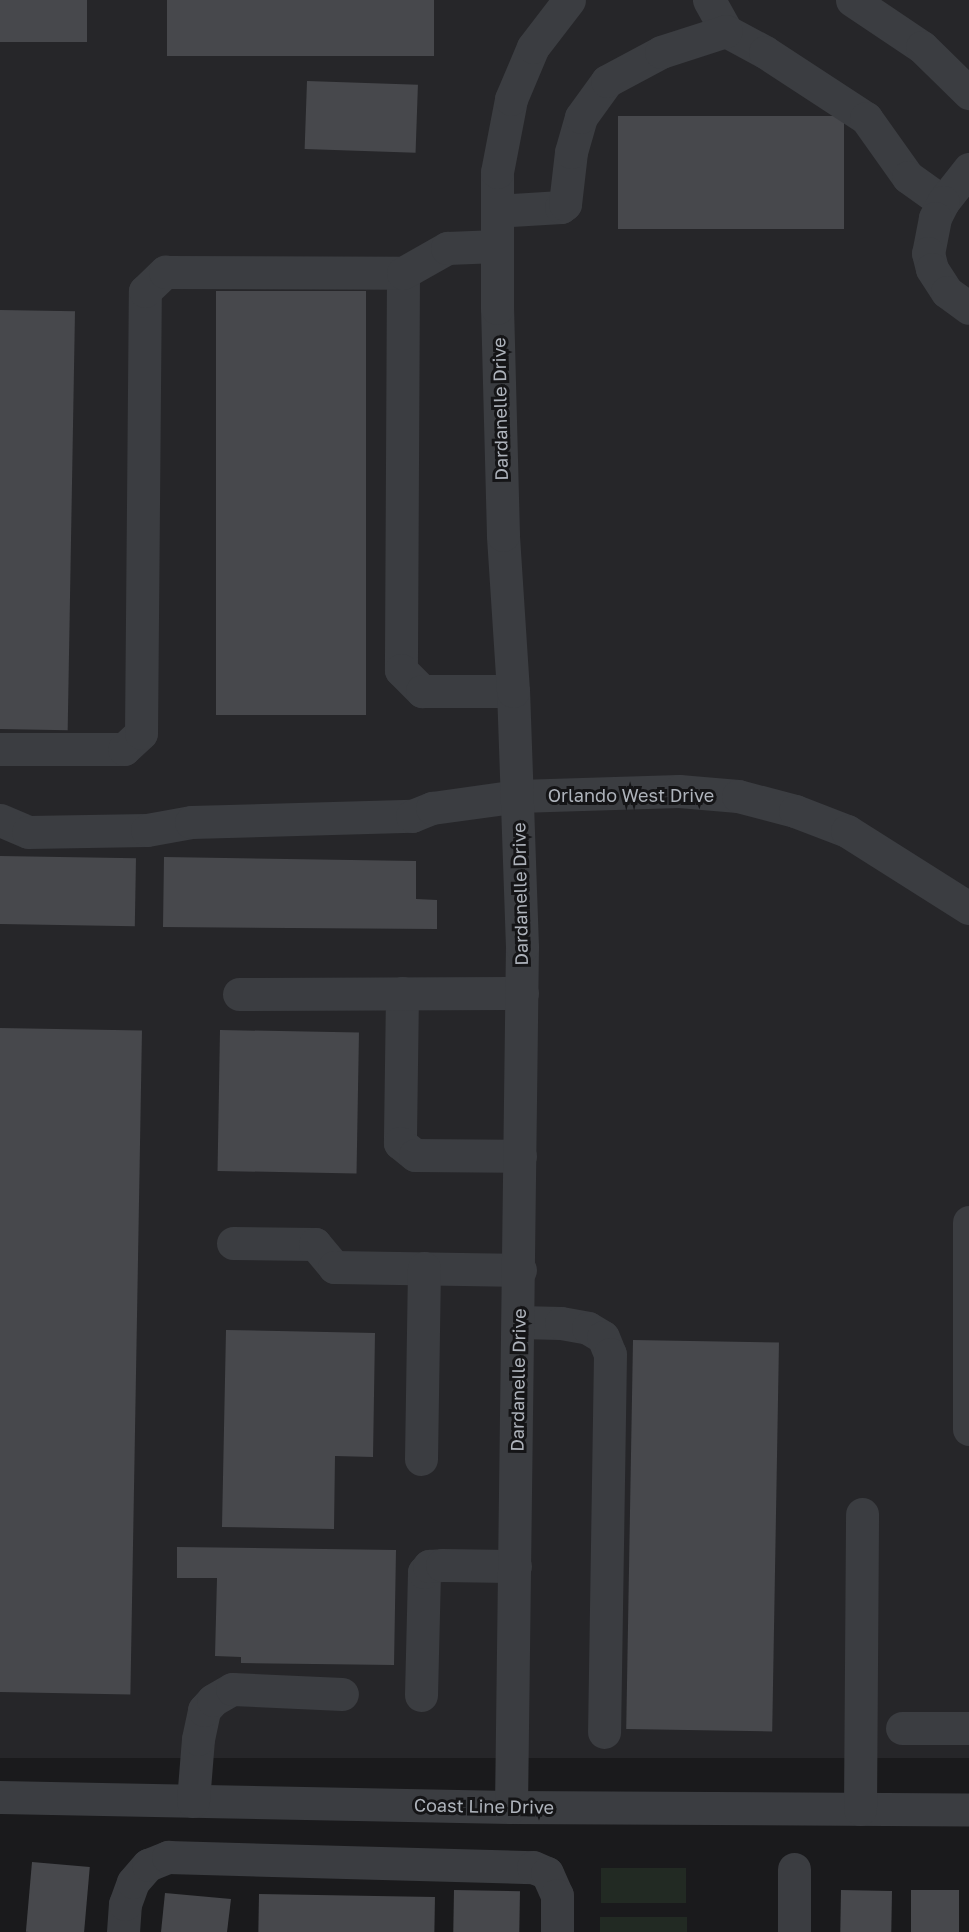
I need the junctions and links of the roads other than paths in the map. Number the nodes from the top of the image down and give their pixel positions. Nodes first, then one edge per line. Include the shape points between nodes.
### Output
1 (569, 0) edge
2 (709, 0) edge
3 (852, 0) edge
4 (726, 31) junction
5 (969, 93) edge
6 (969, 169) edge
7 (943, 202) junction
8 (497, 211) junction
9 (497, 246) junction
10 (403, 273) junction
11 (969, 308) edge
12 (513, 691) junction
13 (0, 749) edge
14 (518, 796) junction
15 (0, 820) edge
16 (969, 908) edge
17 (402, 993) junction
18 (522, 993) junction
19 (239, 994) dead end
20 (520, 1155) junction
21 (969, 1222) edge
22 (234, 1243) dead end
23 (424, 1268) junction
24 (519, 1270) junction
25 (519, 1322) junction
26 (969, 1429) edge
27 (421, 1459) dead end
28 (862, 1514) dead end
29 (515, 1566) junction
30 (342, 1694) dead end
31 (421, 1695) dead end
32 (902, 1728) dead end
33 (969, 1728) edge
34 (604, 1732) dead end
35 (0, 1797) edge
36 (192, 1801) junction
37 (511, 1807) junction
38 (860, 1809) junction
39 (969, 1809) edge
40 (794, 1869) dead end
41 (123, 1932) edge
42 (557, 1932) edge
43 (794, 1932) edge

1 - 8 street, Dardanelle Drive via 533,47 511,99 497,172
2 - 4 street
3 - 5 street via 921,47
4 - 7 street via 866,118 908,177
4 - 8 street via 661,52 607,81 581,117 571,152 565,204
6 - 7 street
7 - 11 street via 935,218 928,254 947,292
8 - 9 street, Dardanelle Drive
9 - 10 street via 447,248
9 - 12 street, Dardanelle Drive via 503,535
10 - 12 street via 400,670 422,691
10 - 13 street via 165,272 145,291 141,733 124,749
12 - 14 street, Dardanelle Drive
14 - 15 street, Orlando West Drive via 466,801 412,816 190,822 147,830 28,832
14 - 16 street, Orlando West Drive via 679,791 767,802 847,831
14 - 18 street, Dardanelle Drive
17 - 18 street
17 - 19 street
17 - 20 street via 400,1143 415,1155
18 - 20 street, Dardanelle Drive
20 - 24 street, Dardanelle Drive
21 - 26 street
22 - 23 street via 315,1244 334,1266
23 - 24 street
23 - 27 street
24 - 25 street, Dardanelle Drive
25 - 29 street, Dardanelle Drive
25 - 34 street via 588,1328 603,1337 610,1354
28 - 38 street
29 - 31 street via 442,1565 429,1566 424,1572
29 - 37 street, Dardanelle Drive
30 - 36 street via 232,1689 213,1700 204,1710
32 - 33 street
35 - 36 street, Coast Line Drive
36 - 37 street, Coast Line Drive
37 - 38 street, Coast Line Drive
38 - 39 street, Coast Line Drive
40 - 43 street
41 - 42 street via 124,1904 133,1882 148,1865 168,1857 533,1867 547,1874 557,1895

